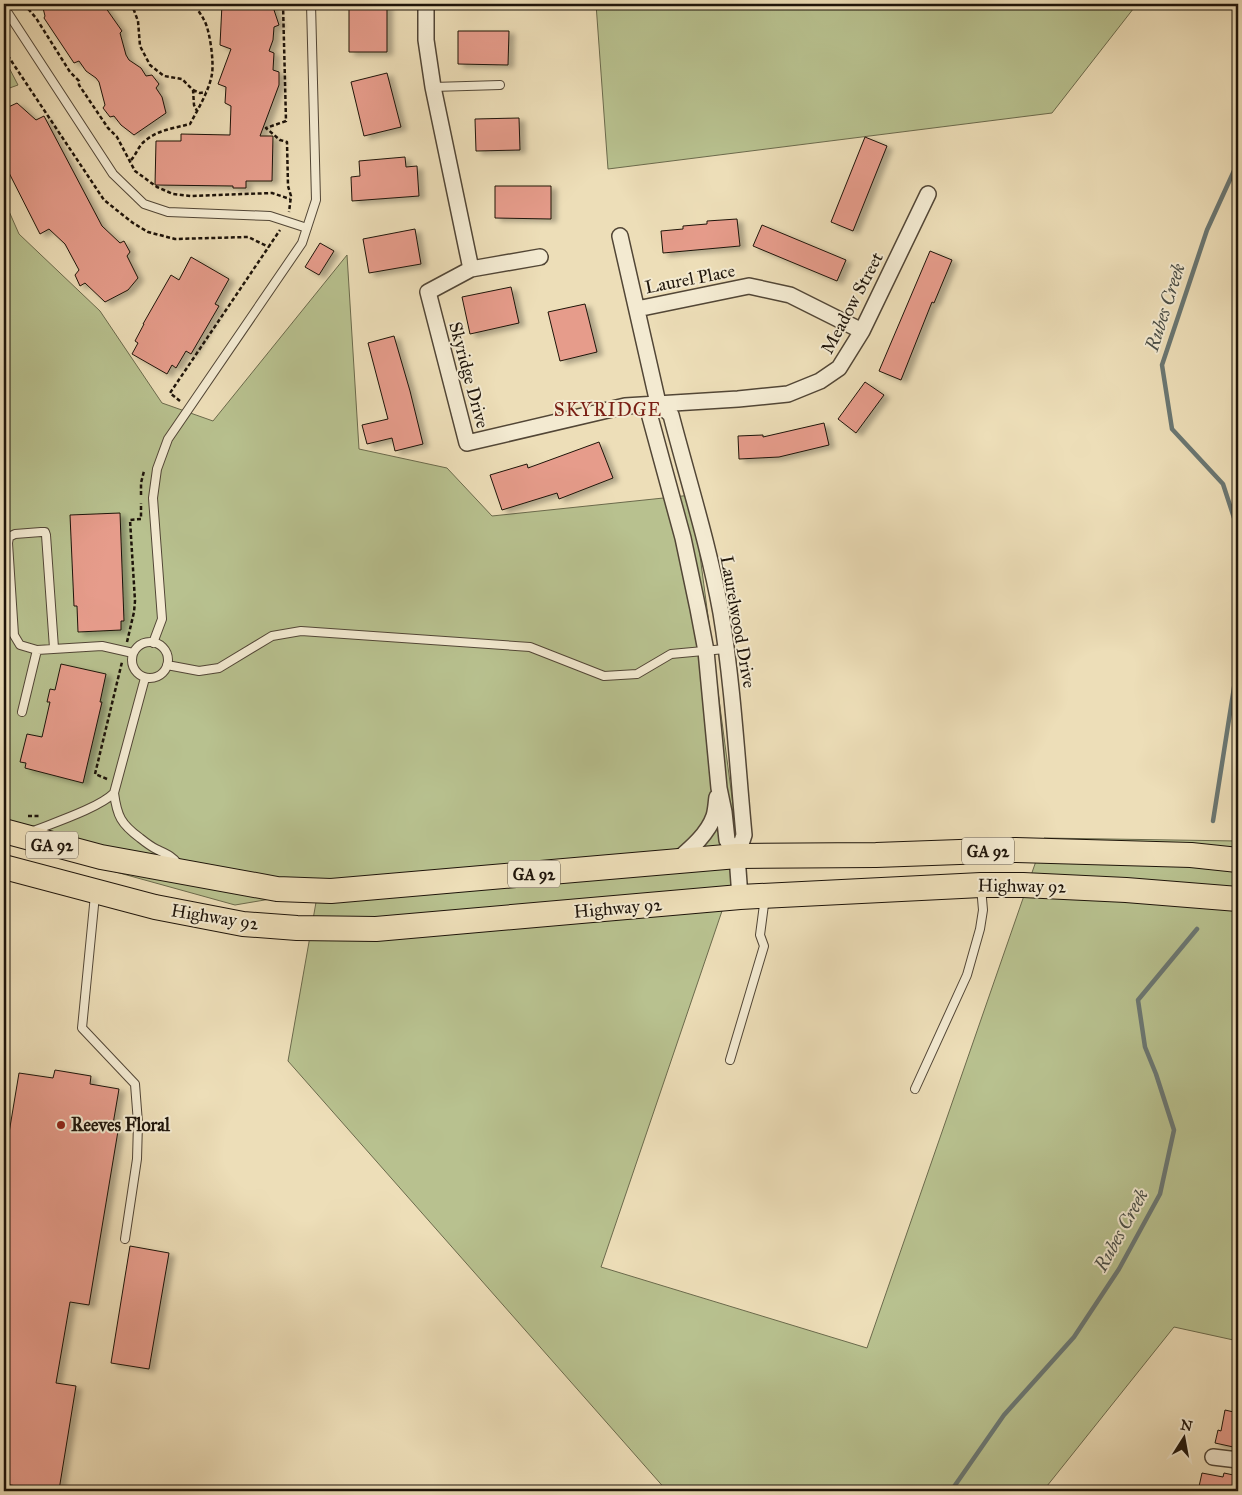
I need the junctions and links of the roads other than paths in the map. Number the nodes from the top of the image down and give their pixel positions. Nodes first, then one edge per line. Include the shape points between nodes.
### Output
1 (311, 4) edge
2 (426, 4) edge
3 (4, 7) edge
4 (500, 85) dead end
5 (433, 87) junction
6 (928, 194) dead end
7 (307, 228) junction
8 (620, 236) dead end
9 (540, 257) dead end
10 (472, 269) junction
11 (637, 309) junction
12 (862, 331) junction
13 (658, 404) junction
14 (153, 643) junction
15 (54, 648) junction
16 (725, 649) junction
17 (37, 650) junction
18 (706, 651) junction
19 (133, 653) junction
20 (167, 665) junction
21 (145, 678) junction
22 (22, 712) dead end
23 (719, 788) junction
24 (114, 793) junction
25 (12, 834) edge
26 (737, 856) junction
27 (101, 857) junction
28 (1238, 860) edge
29 (676, 862) junction
30 (4, 867) edge
31 (181, 870) junction
32 (981, 885) junction
33 (96, 890) junction
34 (766, 895) junction
35 (740, 896) junction
36 (1238, 899) edge
37 (730, 1060) dead end
38 (915, 1089) dead end
39 (125, 1238) dead end
40 (1214, 1458) dead end
41 (1238, 1460) edge

1 - 7 lane via 316,200
2 - 5 street via 426,40
3 - 7 lane via 113,174 144,204 168,212 270,216
4 - 5 lane
5 - 10 street
6 - 12 street, Meadow Street
7 - 14 lane via 302,244 168,439 156,469 152,498 162,619
8 - 11 street, Laurelwood Drive
9 - 10 street, Skyridge Drive
10 - 13 street, Skyridge Drive via 428,292 468,443 625,406
11 - 12 street, Laurel Place via 749,286 790,295
11 - 13 street, Laurelwood Drive
12 - 13 street, Meadow Street via 839,368 820,381 788,394
13 - 16 street, Laurelwood Drive via 671,415 712,574
13 - 18 street, Laurelwood Drive via 650,417 683,538
14 - 19 lane via 146,642
14 - 20 lane via 163,648
15 - 17 lane
15 - 17 lane via 45,532 15,534 9,537 8,543 14,635 20,645
15 - 19 lane via 102,646
16 - 18 lane
16 - 26 street, Laurelwood Drive via 744,835
17 - 22 lane
18 - 20 lane via 671,654 637,674 604,676 530,647 301,631 272,636 219,668 199,671
18 - 23 street, Laurelwood Drive
19 - 21 lane via 134,670
20 - 21 lane via 160,675
21 - 24 lane
23 - 26 street, Laurelwood Drive via 727,840
23 - 29 street, Laurelwood Drive via 710,825
24 - 25 lane via 98,804
24 - 31 lane via 121,821 152,847 174,859
25 - 27 main road, Highway 92 / GA 92
26 - 28 main road, Highway 92 / GA 92 via 1015,850 1191,855
26 - 29 main road, Highway 92 / GA 92
26 - 35 street, Laurelwood Drive
27 - 31 main road, Highway 92 / GA 92
27 - 33 main road
29 - 31 main road, Highway 92 / GA 92 via 331,892 278,889
30 - 33 main road, Highway 92 / GA 92
32 - 34 main road, Highway 92 / GA 92
32 - 36 main road, Highway 92 / GA 92 via 1126,890
32 - 38 lane via 983,910 967,976
33 - 35 main road, Highway 92 / GA 92 via 155,907 243,924 376,929
33 - 39 lane via 82,1028 135,1084 137,1159
34 - 35 main road, Highway 92 / GA 92
34 - 37 lane via 760,935 764,946
40 - 41 street

